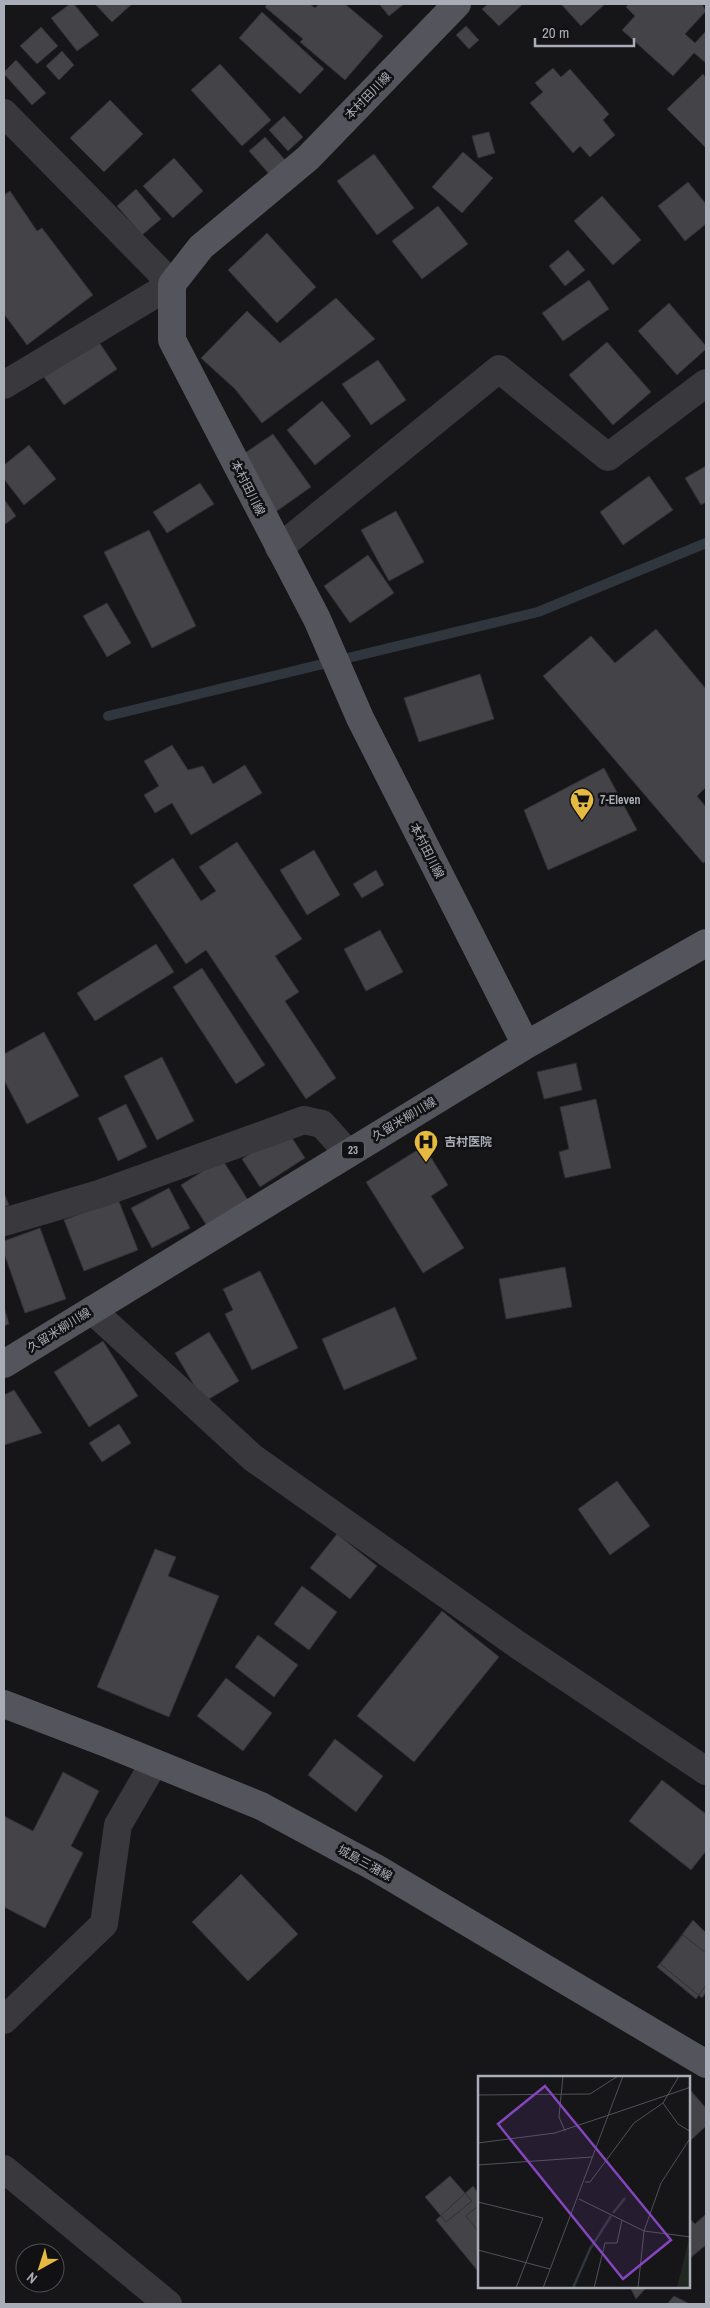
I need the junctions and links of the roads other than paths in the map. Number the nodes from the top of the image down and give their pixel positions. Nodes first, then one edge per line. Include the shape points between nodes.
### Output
1 (457, 4) edge
2 (4, 113) edge
3 (172, 284) junction
4 (706, 383) edge
5 (4, 384) edge
6 (279, 548) junction
7 (706, 944) edge
8 (526, 1045) junction
9 (348, 1154) junction
10 (4, 1222) edge
11 (92, 1310) junction
12 (4, 1364) edge
13 (4, 1704) edge
14 (154, 1763) junction
15 (706, 1771) edge
16 (4, 2020) edge
17 (706, 2064) edge
18 (4, 2169) edge
19 (168, 2304) edge

1 - 3 main road, 本村田川線 via 308,158 201,247
2 - 3 street
3 - 5 street
3 - 6 main road, 本村田川線 via 172,340
4 - 6 street via 608,457 499,369
6 - 8 main road, 本村田川線 via 317,619 360,718
7 - 8 main road, 久留米柳川線 / 23
8 - 9 main road, 久留米柳川線 / 23
9 - 10 street via 322,1124 304,1120 99,1194
9 - 11 main road, 久留米柳川線 / 23
11 - 12 main road, 久留米柳川線 / 23
11 - 15 street via 253,1458 518,1645
13 - 14 main road, 城島三潴線
14 - 16 street via 118,1825 104,1924
14 - 17 main road, 城島三潴線 via 261,1806 376,1868
18 - 19 street

